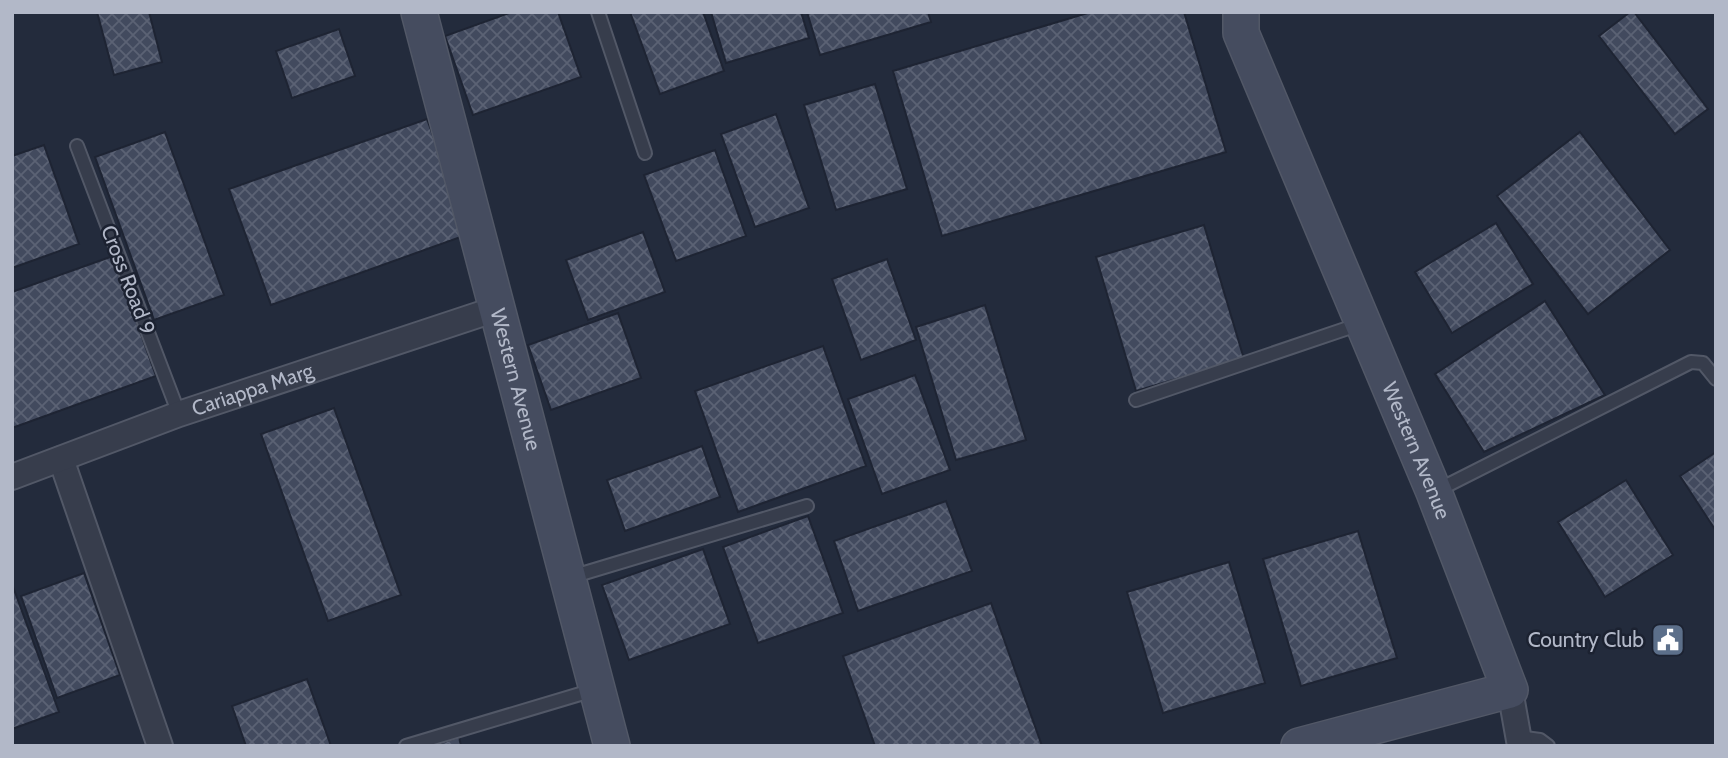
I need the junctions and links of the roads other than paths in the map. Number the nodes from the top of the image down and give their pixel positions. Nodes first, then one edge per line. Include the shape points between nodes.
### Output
1 (419, 12) edge
2 (598, 12) edge
3 (1241, 12) edge
4 (77, 146) dead end
5 (645, 153) dead end
6 (496, 309) junction
7 (1364, 323) junction
8 (1716, 379) edge
9 (1136, 400) dead end
10 (179, 414) junction
11 (61, 458) junction
12 (12, 477) edge
13 (1434, 492) junction
14 (807, 506) dead end
15 (568, 579) junction
16 (597, 689) junction
17 (1510, 690) junction
18 (1519, 741) edge
19 (160, 746) edge
20 (406, 746) edge
21 (612, 746) edge
22 (1298, 746) edge
23 (1548, 746) edge

1 - 6 street, Western Avenue
2 - 5 lane
3 - 7 street, Western Avenue via 1241,33
4 - 10 lane, Cross Road 9
6 - 10 street, Cariappa Marg
6 - 15 street, Western Avenue
7 - 9 lane
7 - 13 street, Western Avenue
8 - 13 lane via 1703,363 1691,362
10 - 11 street, Cariappa Marg
11 - 12 street, Cariappa Marg
11 - 19 street
13 - 17 street, Western Avenue
14 - 15 lane
15 - 16 street, Western Avenue
16 - 20 lane
16 - 21 street, Western Avenue
17 - 18 street
17 - 22 street
18 - 23 lane via 1540,740

